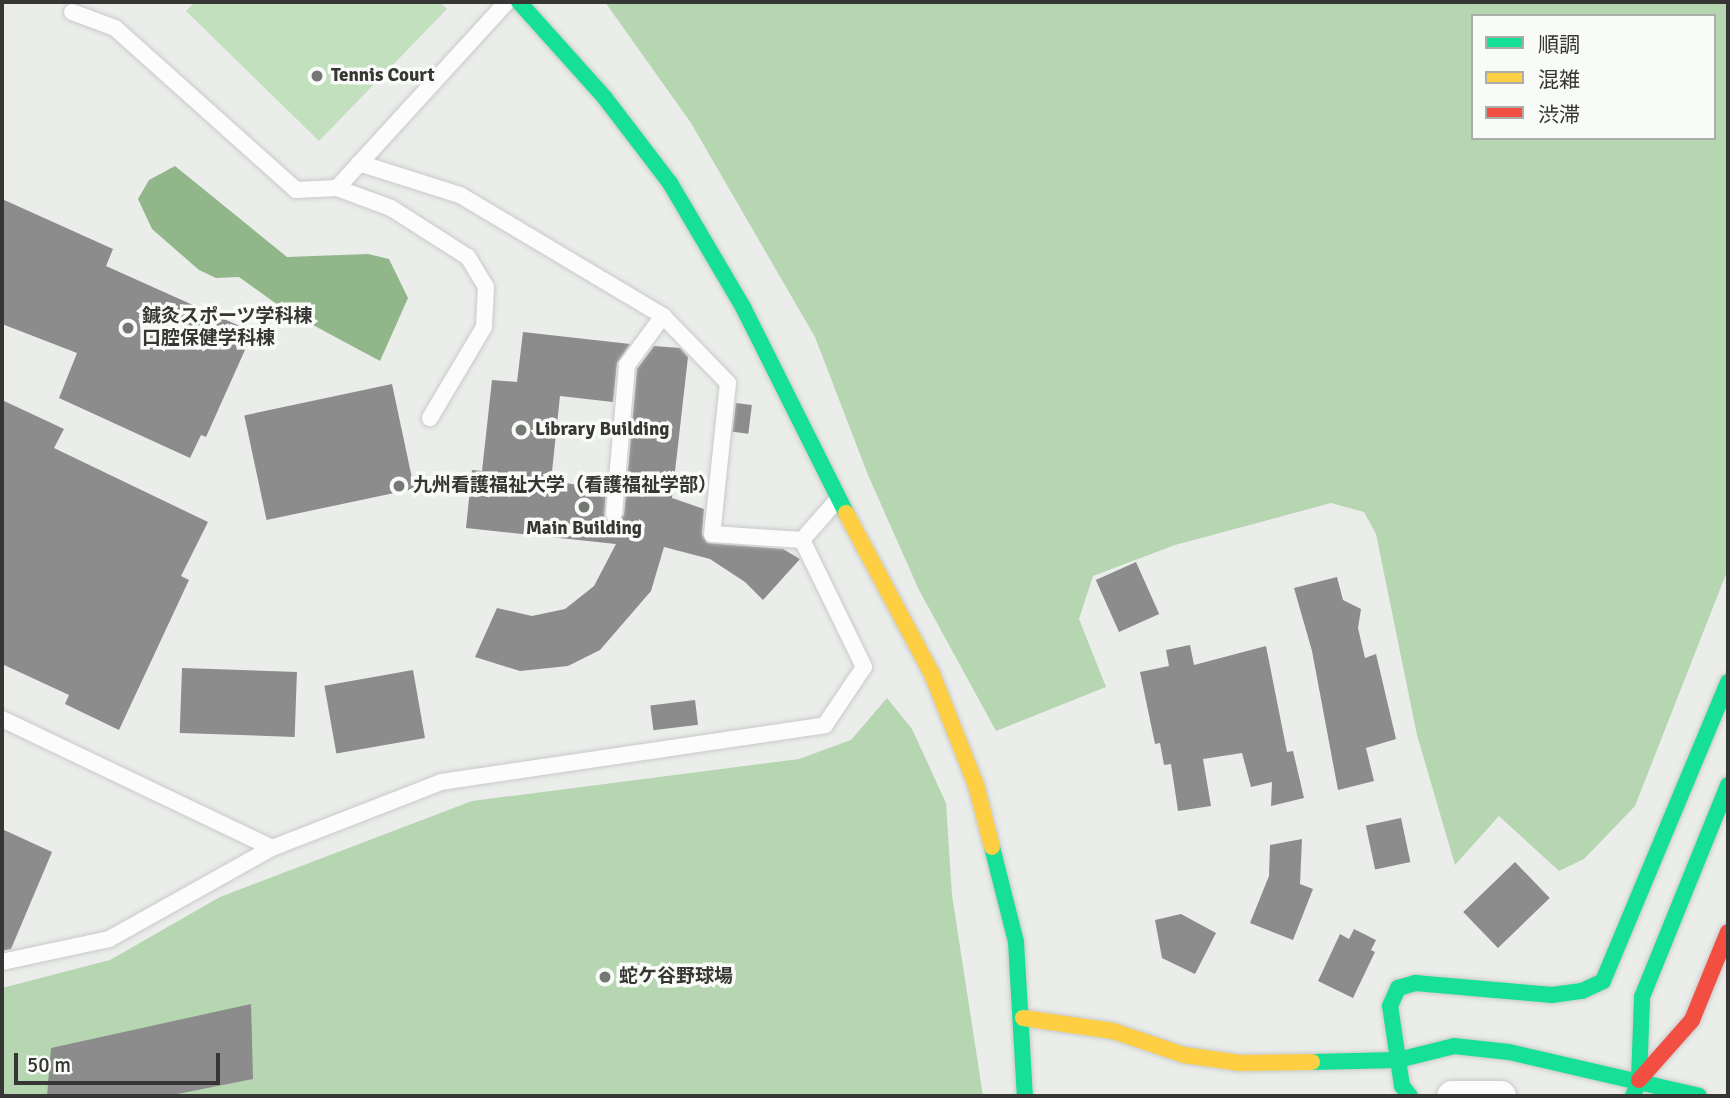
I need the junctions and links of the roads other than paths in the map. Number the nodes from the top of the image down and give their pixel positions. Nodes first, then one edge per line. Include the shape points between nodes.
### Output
1 (507, 2) edge
2 (519, 2) edge
3 (72, 12) dead end
4 (359, 163) junction
5 (337, 188) junction
6 (663, 316) junction
7 (430, 418) dead end
8 (838, 499) junction
9 (614, 514) dead end
10 (802, 540) junction
11 (1728, 682) edge
12 (2, 719) edge
13 (1728, 785) edge
14 (272, 848) junction
15 (1728, 932) edge
16 (2, 962) edge
17 (1023, 1018) junction
18 (1398, 1060) junction
19 (1639, 1080) junction
20 (1025, 1096) edge
21 (1410, 1096) edge
22 (1452, 1096) edge
23 (1501, 1096) edge
24 (1633, 1096) edge
25 (1699, 1096) edge

1 - 4 lane
2 - 8 main road via 605,98 670,183 743,307
3 - 5 lane via 115,28 296,190
4 - 5 lane
4 - 6 lane via 460,195
5 - 7 lane via 391,208 468,257 486,287 484,327
6 - 9 lane via 627,365
6 - 10 lane via 728,383 712,534
8 - 10 lane
8 - 17 main road via 932,674 976,785 1016,942
10 - 14 lane via 864,667 825,725 441,782
11 - 18 main road via 1603,981 1582,992 1552,995 1415,983 1398,988 1390,1006
12 - 14 lane
13 - 19 main road via 1643,997
14 - 16 lane via 109,939
15 - 19 main road via 1692,1020
17 - 18 main road via 1113,1031 1184,1055 1240,1063
17 - 20 main road
18 - 19 main road via 1454,1046 1509,1052
18 - 21 main road via 1402,1086
19 - 24 main road
19 - 25 main road
22 - 23 street

